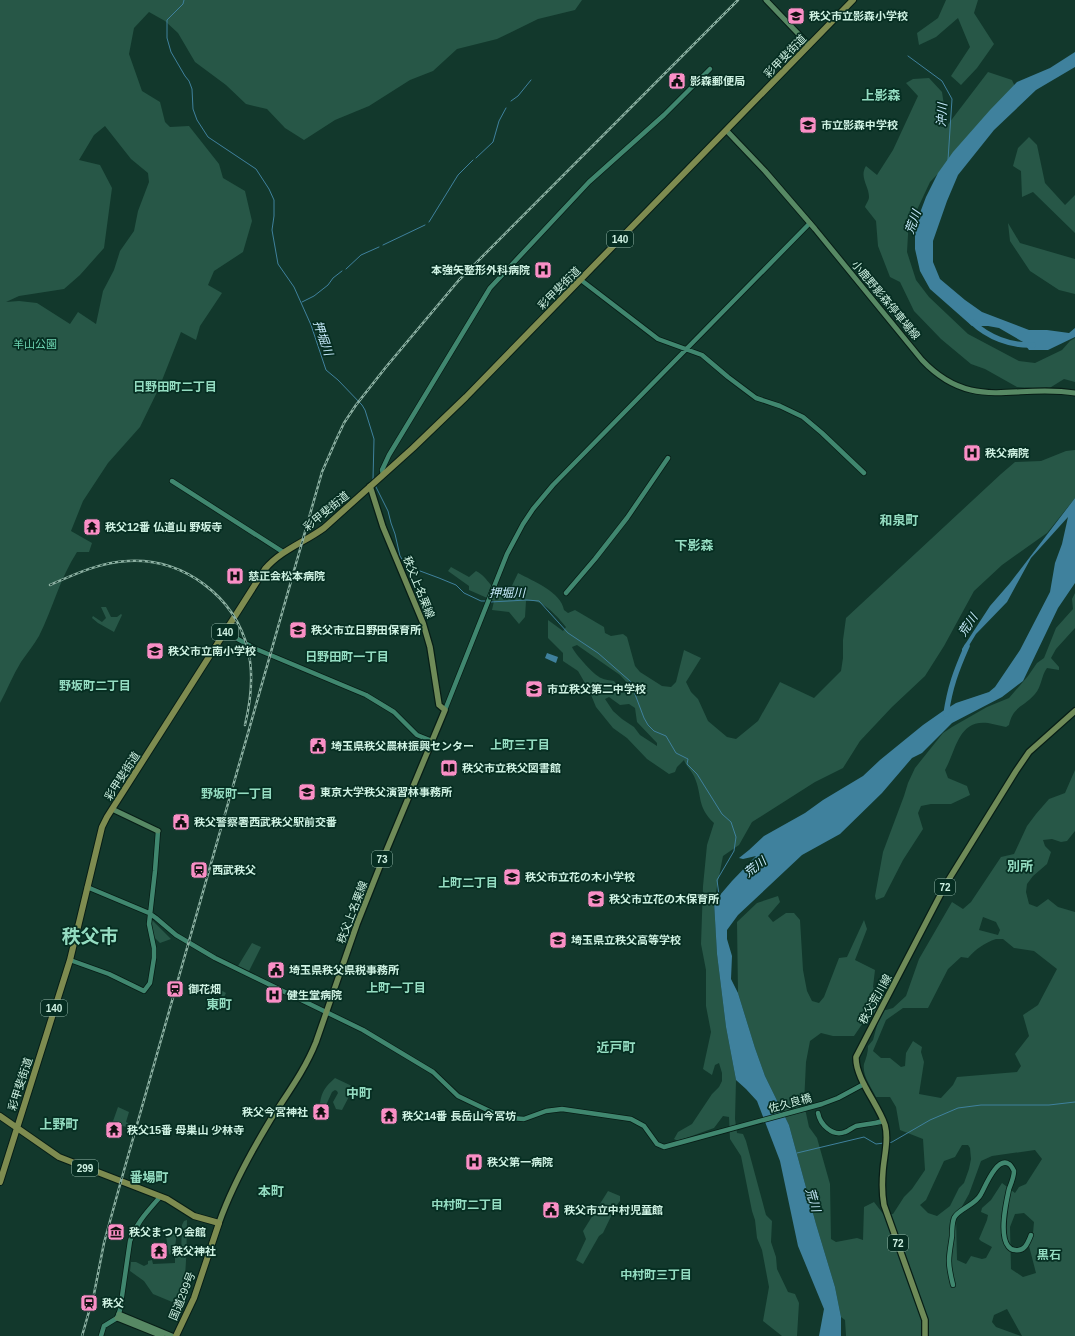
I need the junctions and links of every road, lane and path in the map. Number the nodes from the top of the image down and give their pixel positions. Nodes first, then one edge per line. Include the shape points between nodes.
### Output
1 (766, 0) edge
2 (853, 0) edge
3 (809, 45) junction
4 (710, 69) dead end
5 (726, 130) junction
6 (810, 223) junction
7 (581, 280) junction
8 (686, 349) junction
9 (1075, 393) edge
10 (668, 458) dead end
11 (864, 473) dead end
12 (382, 476) junction
13 (172, 480) dead end
14 (372, 485) junction
15 (283, 552) junction
16 (566, 593) dead end
17 (225, 632) junction
18 (445, 710) junction
19 (1075, 711) edge
20 (432, 742) junction
21 (112, 810) junction
22 (158, 831) joint
23 (87, 887) junction
24 (149, 913) junction
25 (70, 960) junction
26 (327, 1012) junction
27 (864, 1084) junction
28 (818, 1112) dead end
29 (0, 1116) edge
30 (883, 1121) junction
31 (16, 1128) junction
32 (0, 1182) edge
33 (160, 1197) junction
34 (219, 1223) junction
35 (1031, 1235) dead end
36 (953, 1285) dead end
37 (118, 1316) junction
38 (101, 1336) edge
39 (162, 1336) edge
40 (172, 1336) edge
41 (176, 1336) edge
42 (925, 1336) edge

1 - 3 main road
2 - 3 highway, 彩甲斐街道 / 140
3 - 5 highway, 彩甲斐街道 / 140
4 - 12 street via 664,115 589,182 490,288 389,455
5 - 6 main road, 小鹿野影森停車場線
5 - 7 highway, 彩甲斐街道 / 140
6 - 8 street
6 - 9 main road, 小鹿野影森停車場線 via 922,360 947,381 979,392
7 - 8 street via 658,339
7 - 12 highway, 彩甲斐街道 / 140 via 466,397
8 - 11 street via 702,355 756,398 802,417
8 - 18 street via 553,485 533,509 507,554
10 - 16 street via 627,518
12 - 14 highway, 彩甲斐街道 / 140
13 - 15 street
14 - 15 highway, 彩甲斐街道 / 140 via 324,528
14 - 18 main road, 秩父上名栗線 via 383,527 423,623 439,705
15 - 17 highway, 彩甲斐街道 / 140 via 265,569
17 - 20 street via 256,649 366,695 394,712 417,735
17 - 21 highway, 彩甲斐街道 / 140
18 - 20 main road, 秩父上名栗線 / 73
19 - 27 main road, 秩父荒川線 / 72 via 1029,752 964,852 857,1053 856,1067
20 - 26 main road, 秩父上名栗線 / 73 via 357,924
21 - 22 main road
21 - 23 highway, 彩甲斐街道 / 140 via 102,827
22 - 24 street
23 - 24 street
23 - 25 highway, 彩甲斐街道 / 140
24 - 25 street via 154,958 150,983 144,991 109,974
24 - 26 street via 172,933 215,958
25 - 31 highway, 彩甲斐街道 / 140
26 - 27 street, 佐久良橋 via 418,1062 438,1076 458,1096 500,1116 524,1119 562,1109 631,1119 644,1126 657,1144 664,1147 822,1104
26 - 34 main road, 秩父上名栗線 / 73 via 309,1059 257,1143
27 - 30 main road, 秩父荒川線 / 72
28 - 30 street via 824,1126 840,1133 857,1126
29 - 31 highway, 299
30 - 42 main road, 秩父荒川線 / 72 via 886,1140 882,1182 884,1205 925,1320
31 - 32 highway, 彩甲斐街道 / 140
31 - 33 highway, 299 via 59,1157
33 - 34 highway, 299 via 194,1216
33 - 37 street via 133,1232
34 - 41 highway, 国道299号 via 194,1298
35 - 36 street via 1022,1250 1011,1250 1007,1246 1004,1220 1014,1173 1010,1164 1002,1163 995,1169 976,1201 955,1216 949,1260
37 - 38 street via 104,1326
37 - 39 main road
37 - 40 main road

